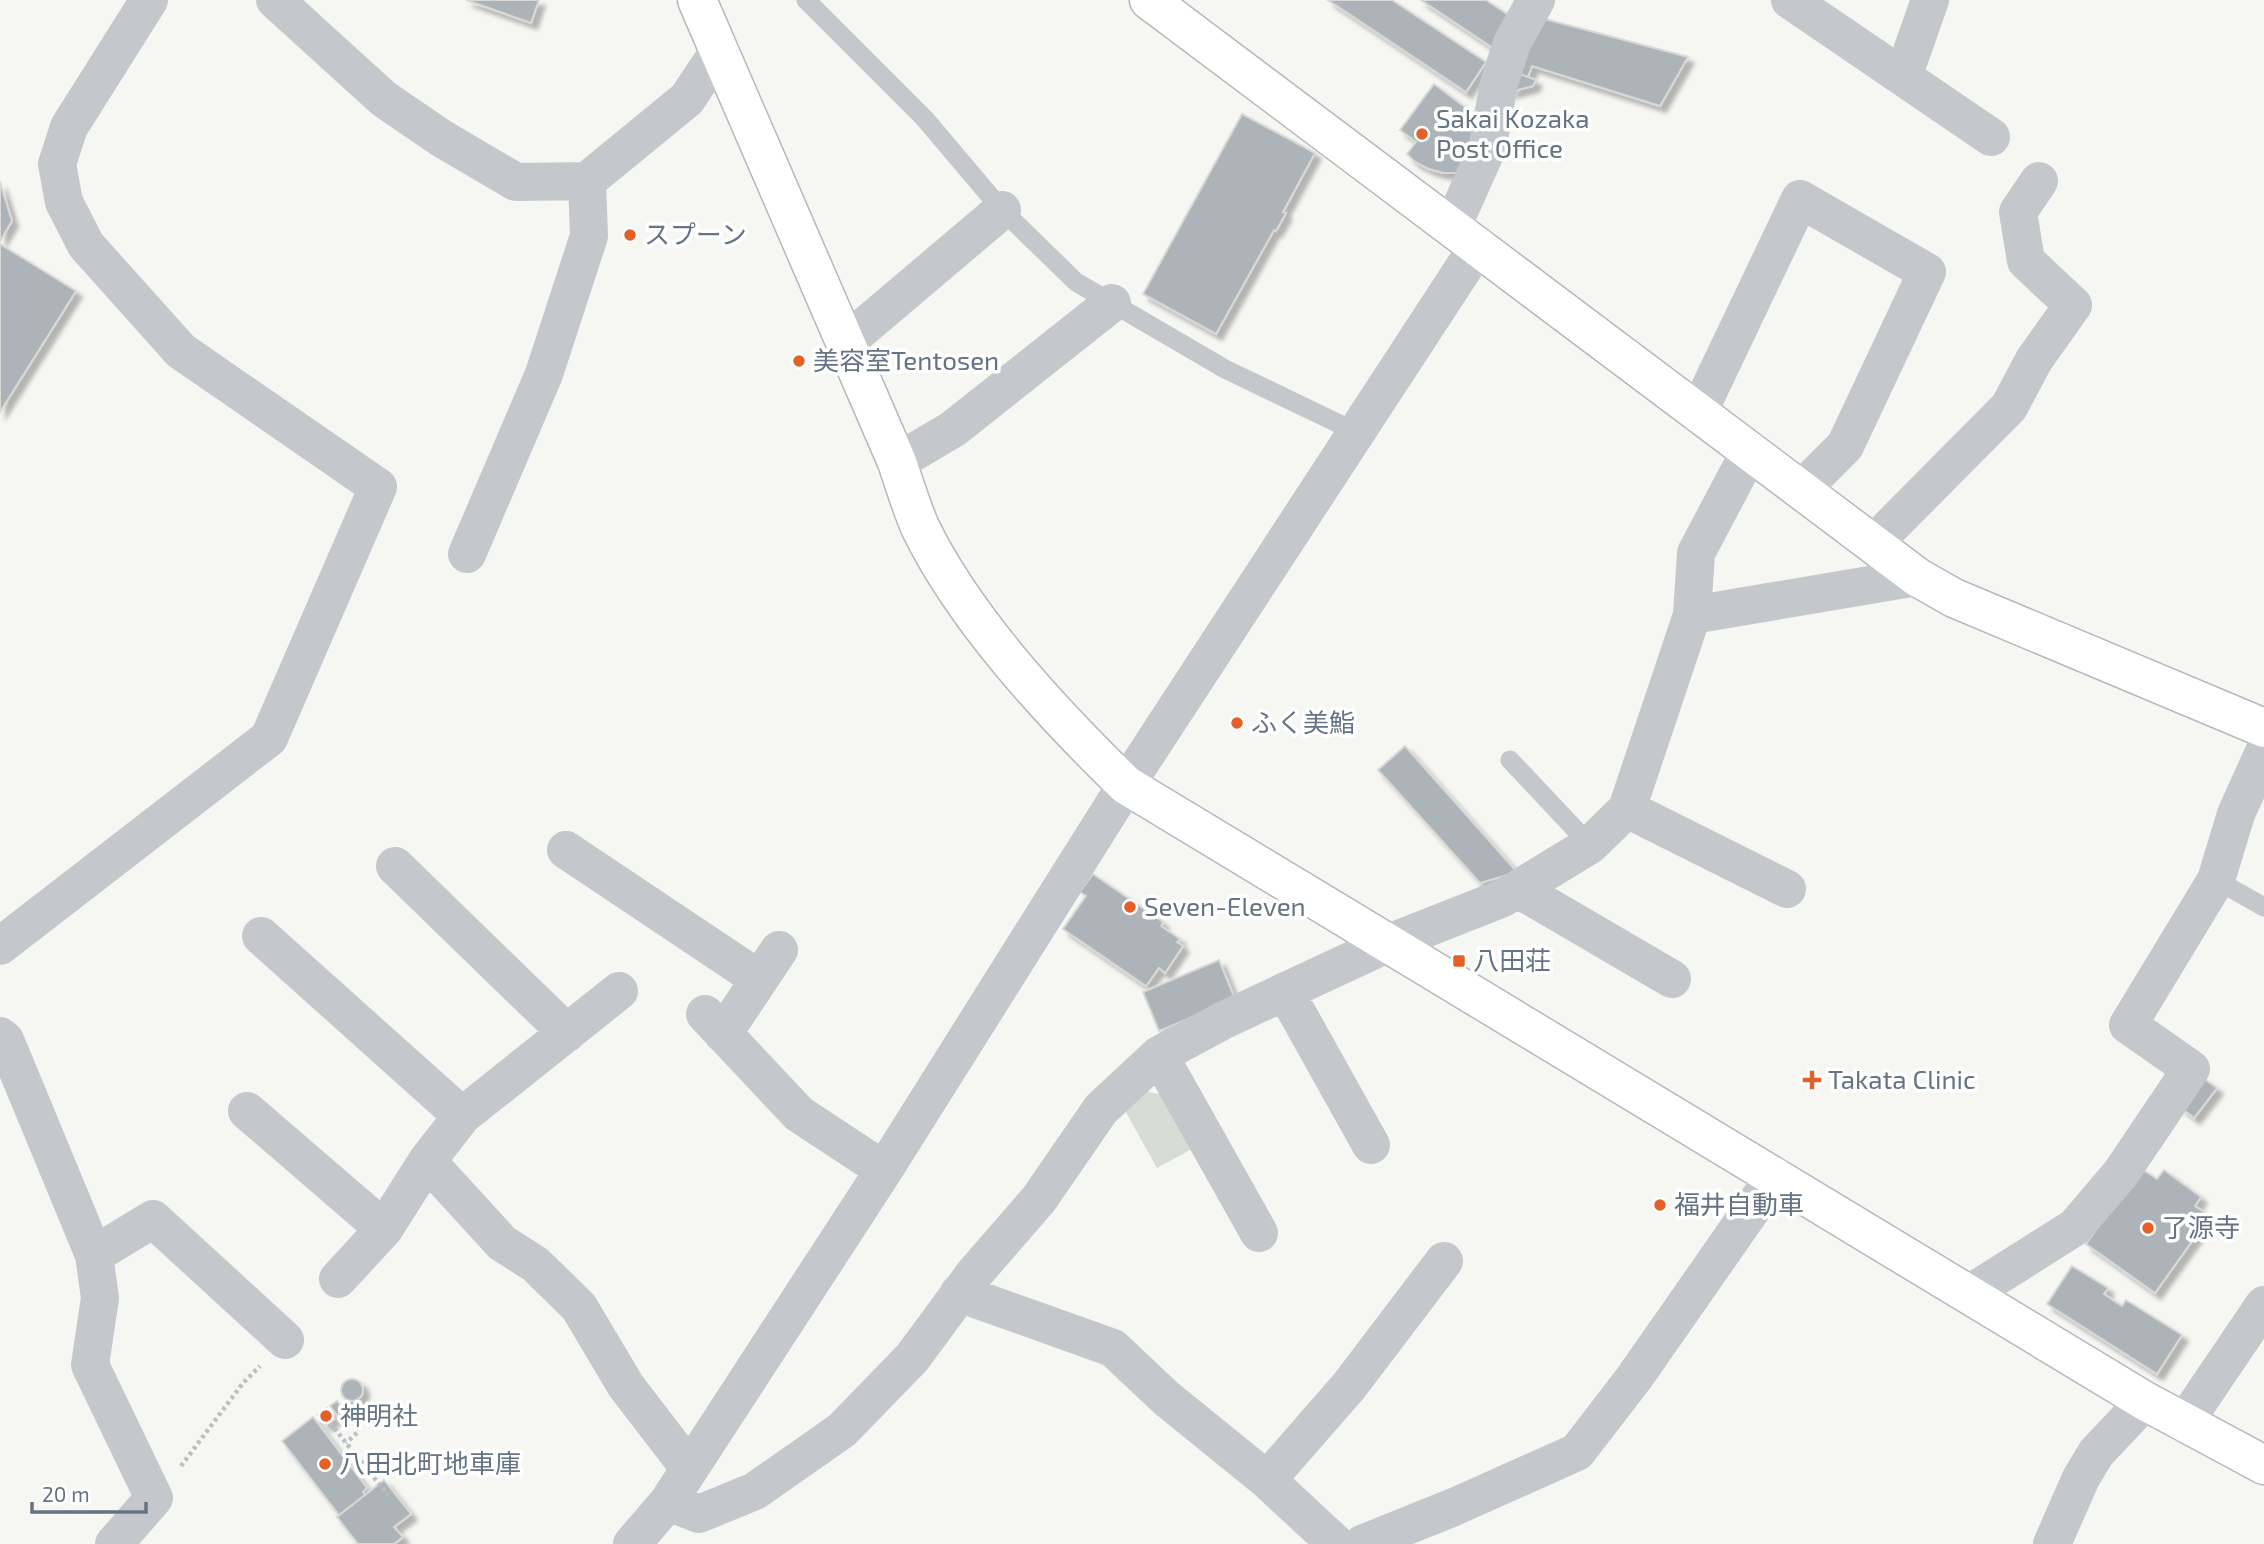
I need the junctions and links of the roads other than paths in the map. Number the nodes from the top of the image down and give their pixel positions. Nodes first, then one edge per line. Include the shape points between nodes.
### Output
1 (149, 0) edge
2 (275, 0) edge
3 (697, 0) edge
4 (806, 0) edge
5 (1149, 0) edge
6 (1536, 0) edge
7 (1790, 0) edge
8 (1930, 0) edge
9 (719, 51) junction
10 (1903, 77) junction
11 (1991, 137) dead end
12 (587, 181) junction
13 (2039, 181) dead end
14 (1002, 211) junction
15 (1465, 237) junction
16 (1112, 303) junction
17 (845, 343) junction
18 (1698, 413) junction
19 (1356, 432) junction
20 (1750, 451) junction
21 (897, 462) junction
22 (1801, 490) junction
23 (1873, 544) junction
24 (467, 554) dead end
25 (1917, 578) junction
26 (1692, 615) junction
27 (2264, 728) edge
28 (2264, 752) edge
29 (1510, 760) dead end
30 (1126, 785) junction
31 (1627, 809) junction
32 (1590, 845) junction
33 (566, 850) dead end
34 (395, 866) dead end
35 (2216, 880) junction
36 (1518, 889) junction
37 (1787, 889) dead end
38 (2264, 907) edge
39 (261, 936) dead end
40 (1389, 943) junction
41 (0, 946) edge
42 (1672, 979) dead end
43 (620, 990) dead end
44 (1285, 991) junction
45 (567, 1033) junction
46 (0, 1036) edge
47 (1159, 1055) junction
48 (247, 1111) dead end
49 (462, 1116) junction
50 (1371, 1145) dead end
51 (427, 1161) junction
52 (884, 1170) junction
53 (1774, 1176) junction
54 (384, 1229) junction
55 (1259, 1233) dead end
56 (94, 1255) junction
57 (1444, 1261) dead end
58 (338, 1279) dead end
59 (959, 1293) junction
60 (1969, 1294) junction
61 (2264, 1305) edge
62 (285, 1340) road end
63 (2145, 1401) junction
64 (2184, 1423) junction
65 (2264, 1465) edge
66 (689, 1468) junction
67 (1267, 1480) junction
68 (667, 1502) junction
69 (114, 1544) edge
70 (632, 1544) edge
71 (1336, 1544) edge
72 (1363, 1544) edge
73 (2052, 1544) edge

1 - 41 street via 69,127 57,164 64,202 86,246 181,351 378,487 269,738
2 - 12 street via 384,99 516,182
3 - 9 street
4 - 14 lane via 925,119
5 - 15 street
6 - 15 street via 1512,43 1499,84
7 - 10 street
8 - 10 street
9 - 12 street via 687,99
9 - 17 street
10 - 11 street
12 - 24 street via 589,236 585,249 544,374
13 - 23 street via 2018,212 2026,261 2073,305 2034,360 2009,407
14 - 16 lane via 1076,282
14 - 17 street
15 - 18 street
15 - 19 street
16 - 19 lane via 1225,369
16 - 21 street via 953,429
17 - 21 street
18 - 20 street
18 - 22 street via 1800,199 1927,272 1845,446
19 - 30 street
20 - 22 street
20 - 26 street via 1696,554
21 - 30 street via 920,526 976,617 1073,734
22 - 23 street
23 - 25 street
25 - 26 street
25 - 27 street via 1954,598
26 - 31 street
28 - 35 street via 2236,814
29 - 32 lane
30 - 40 street
30 - 52 street
31 - 32 street
31 - 37 street
32 - 36 street
33 - 52 street via 769,965 714,1024 799,1114
34 - 45 street
35 - 38 lane
35 - 60 street via 2128,1025 2191,1069 2121,1173 2075,1227
36 - 40 street
36 - 42 street
39 - 49 street
40 - 44 street
40 - 53 street
43 - 45 street
44 - 47 street
44 - 50 street
45 - 49 street
46 - 56 street
47 - 55 street
47 - 59 street via 1101,1109 1039,1199
48 - 54 street
49 - 51 street
51 - 54 street
51 - 66 street via 502,1243 535,1264 579,1307 626,1387
52 - 66 street
53 - 60 street
53 - 72 street via 1577,1452
54 - 58 street
56 - 62 street via 153,1219
56 - 69 street via 100,1298 90,1365 154,1498
57 - 67 street via 1349,1386
59 - 67 street via 1113,1348
59 - 68 street via 912,1358 842,1430 755,1491 699,1514
60 - 63 street
61 - 64 street
63 - 64 street
63 - 73 street via 2096,1453
64 - 65 street
66 - 68 street
67 - 71 street
68 - 70 street

